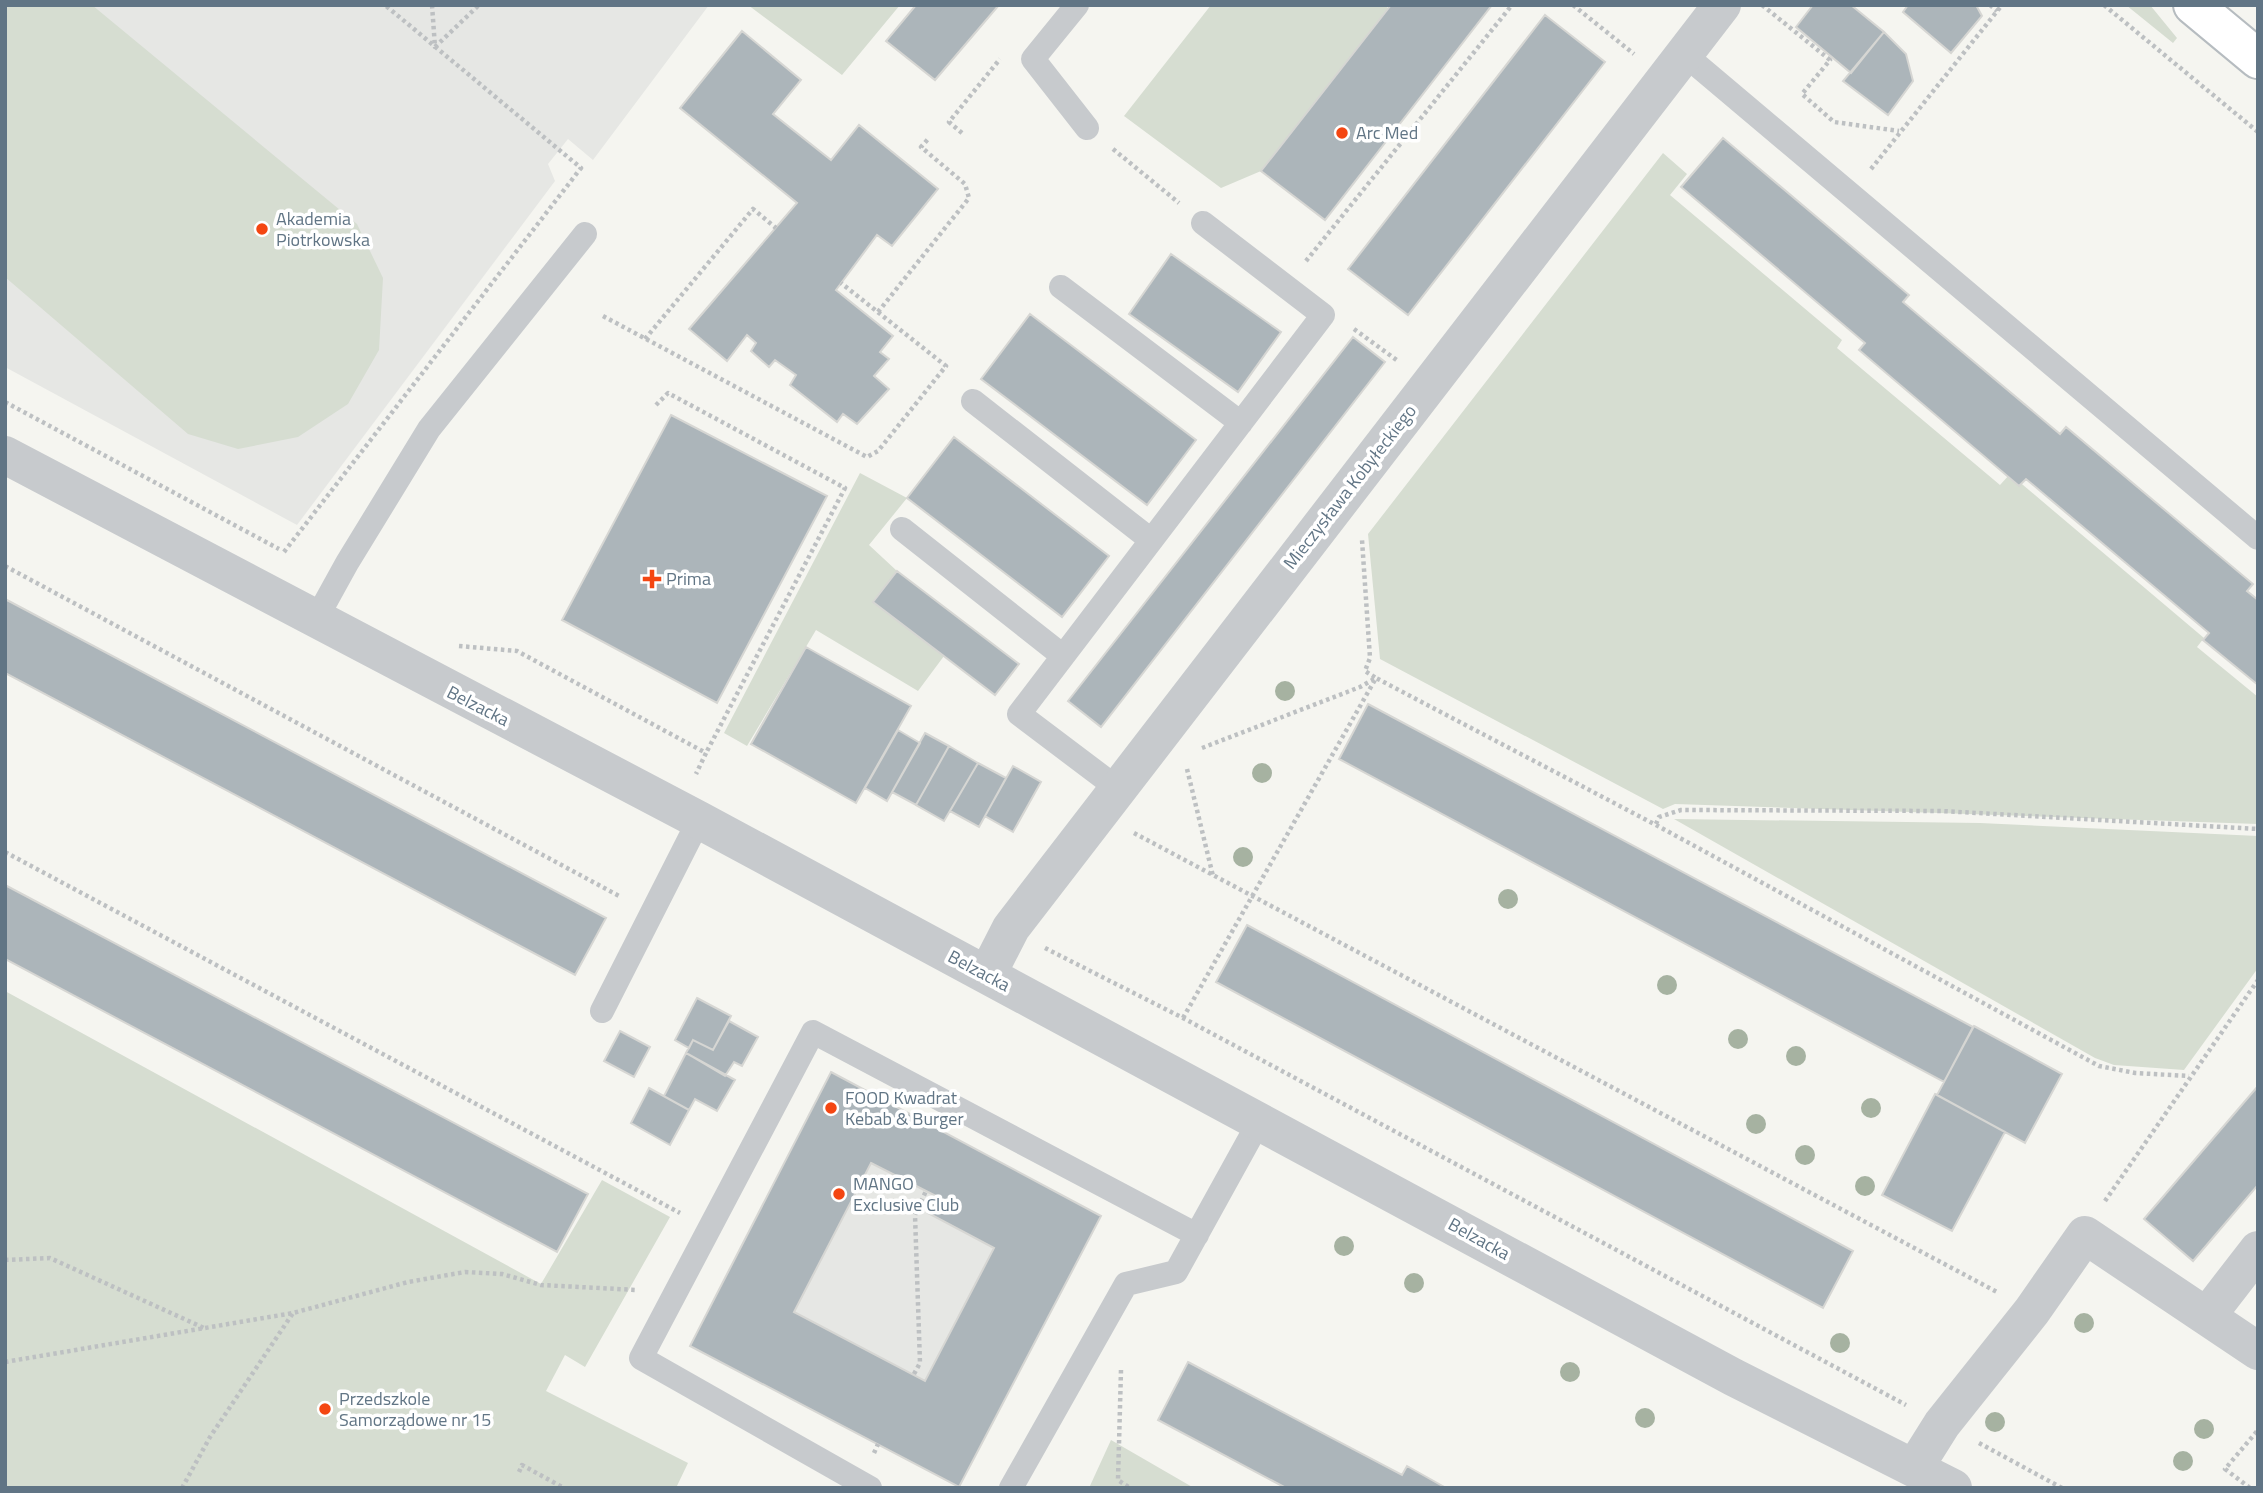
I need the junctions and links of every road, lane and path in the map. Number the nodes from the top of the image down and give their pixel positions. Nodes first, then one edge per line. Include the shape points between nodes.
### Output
1 (385, 5) edge
2 (432, 5) edge
3 (479, 5) edge
4 (1077, 5) edge
5 (1511, 5) edge
6 (1573, 5) edge
7 (1722, 5) edge
8 (1762, 5) edge
9 (1990, 5) edge
10 (2002, 5) edge
11 (2104, 5) edge
12 (2193, 5) edge
13 (1997, 11) junction
14 (435, 47) junction
15 (1004, 53) dead end
16 (1684, 54) junction
17 (2258, 58) edge
18 (1643, 60) dead end
19 (1087, 128) joint
20 (1900, 131) junction
21 (2258, 132) edge
22 (962, 133) dead end
23 (929, 138) dead end
24 (1851, 195) junction
25 (1203, 223) joint
26 (776, 228) dead end
27 (585, 234) dead end
28 (841, 283) dead end
29 (1285, 286) junction
30 (1060, 287) dead end
31 (878, 312) junction
32 (1323, 315) junction
33 (603, 316) dead end
34 (645, 339) junction
35 (1430, 384) junction
36 (973, 401) dead end
37 (5, 402) edge
38 (656, 405) dead end
39 (1241, 423) junction
40 (5, 455) edge
41 (902, 528) dead end
42 (2258, 538) edge
43 (1362, 539) dead end
44 (1151, 540) junction
45 (284, 552) junction
46 (5, 566) edge
47 (337, 581) junction
48 (316, 621) junction
49 (450, 641) dead end
50 (1063, 656) junction
51 (1376, 678) junction
52 (1196, 751) dead end
53 (706, 753) junction
54 (1184, 755) dead end
55 (694, 779) dead end
56 (1118, 788) junction
57 (699, 820) junction
58 (1656, 825) junction
59 (1126, 829) dead end
60 (2258, 829) edge
61 (5, 852) edge
62 (1213, 877) junction
63 (1250, 898) junction
64 (652, 913) junction
65 (1011, 928) junction
66 (987, 975) junction
67 (2258, 980) edge
68 (602, 1011) dead end
69 (1183, 1018) junction
70 (2189, 1076) junction
71 (1260, 1120) junction
72 (926, 1191) dead end
73 (707, 1228) junction
74 (1197, 1235) junction
75 (2085, 1235) junction
76 (2258, 1250) edge
77 (5, 1260) edge
78 (677, 1293) junction
79 (2032, 1311) junction
80 (293, 1313) junction
81 (2207, 1316) junction
82 (205, 1328) junction
83 (2258, 1351) edge
84 (5, 1362) edge
85 (1121, 1370) dead end
86 (914, 1374) dead end
87 (1942, 1424) junction
88 (2258, 1430) edge
89 (519, 1472) dead end
90 (1900, 1472) edge
91 (834, 1479) edge
92 (182, 1488) edge
93 (564, 1488) edge
94 (870, 1488) edge
95 (1011, 1488) edge
96 (1130, 1488) edge
97 (1953, 1488) edge
98 (2062, 1488) edge
99 (2250, 1488) edge

1 - 14 path
2 - 14 path
3 - 14 path
4 - 19 lane via 1033,59
5 - 29 path
6 - 18 path
7 - 16 street, Mieczysława Kobyłeckiego
8 - 20 path via 1830,60 1802,93 1834,122
9 - 13 path
10 - 13 path
11 - 21 path
12 - 17 street
13 - 20 path
14 - 45 path via 581,168
15 - 22 path via 949,122
16 - 24 lane
16 - 35 street, Mieczysława Kobyłeckiego
19 - 25 path
20 - 24 path
23 - 31 path via 921,147 965,184 969,198
24 - 42 lane
25 - 29 lane
26 - 34 path via 752,209
27 - 47 lane via 429,429
28 - 31 path
29 - 32 lane
30 - 39 lane
31 - 34 path via 946,366 878,451 867,457
32 - 35 path via 1333,314
32 - 39 lane
33 - 34 path
35 - 56 street, Mieczysława Kobyłeckiego
36 - 44 lane
37 - 45 path
38 - 53 path via 668,393 845,488
39 - 44 lane
40 - 48 street, Belzacka
41 - 50 lane
43 - 51 path via 1370,658 1364,671
44 - 50 lane
45 - 47 path
46 - 64 path
47 - 48 lane
48 - 57 street, Belzacka
49 - 53 path via 459,646 517,651
50 - 56 lane via 1019,714
51 - 52 path
51 - 58 path
51 - 63 path
53 - 55 path
54 - 62 path
56 - 65 street, Mieczysława Kobyłeckiego
57 - 64 lane
57 - 66 street, Belzacka
58 - 60 path via 1659,817 1681,810 1915,811
58 - 70 path via 2099,1066
59 - 62 path
61 - 73 path
62 - 63 path
63 - 69 path
63 - 79 path
64 - 68 lane
65 - 66 street, Mieczysława Kobyłeckiego
65 - 69 path
66 - 71 street, Belzacka
67 - 70 path
69 - 87 path
70 - 75 path
71 - 74 lane
71 - 90 street, Belzacka
72 - 86 path via 915,1214 920,1363
73 - 74 lane via 813,1032
73 - 78 lane
74 - 95 lane via 1176,1272 1126,1284
75 - 79 street
75 - 81 street
76 - 81 street
77 - 82 path via 50,1258
78 - 80 path via 541,1285 502,1274 465,1272
78 - 91 lane via 641,1358
79 - 87 street
80 - 82 path
80 - 92 path via 210,1437
81 - 83 street
82 - 84 path
85 - 96 path via 1118,1480
87 - 90 street
87 - 98 path
88 - 99 path via 2225,1469
89 - 93 path via 522,1465
90 - 97 street, Belzacka
91 - 94 lane

